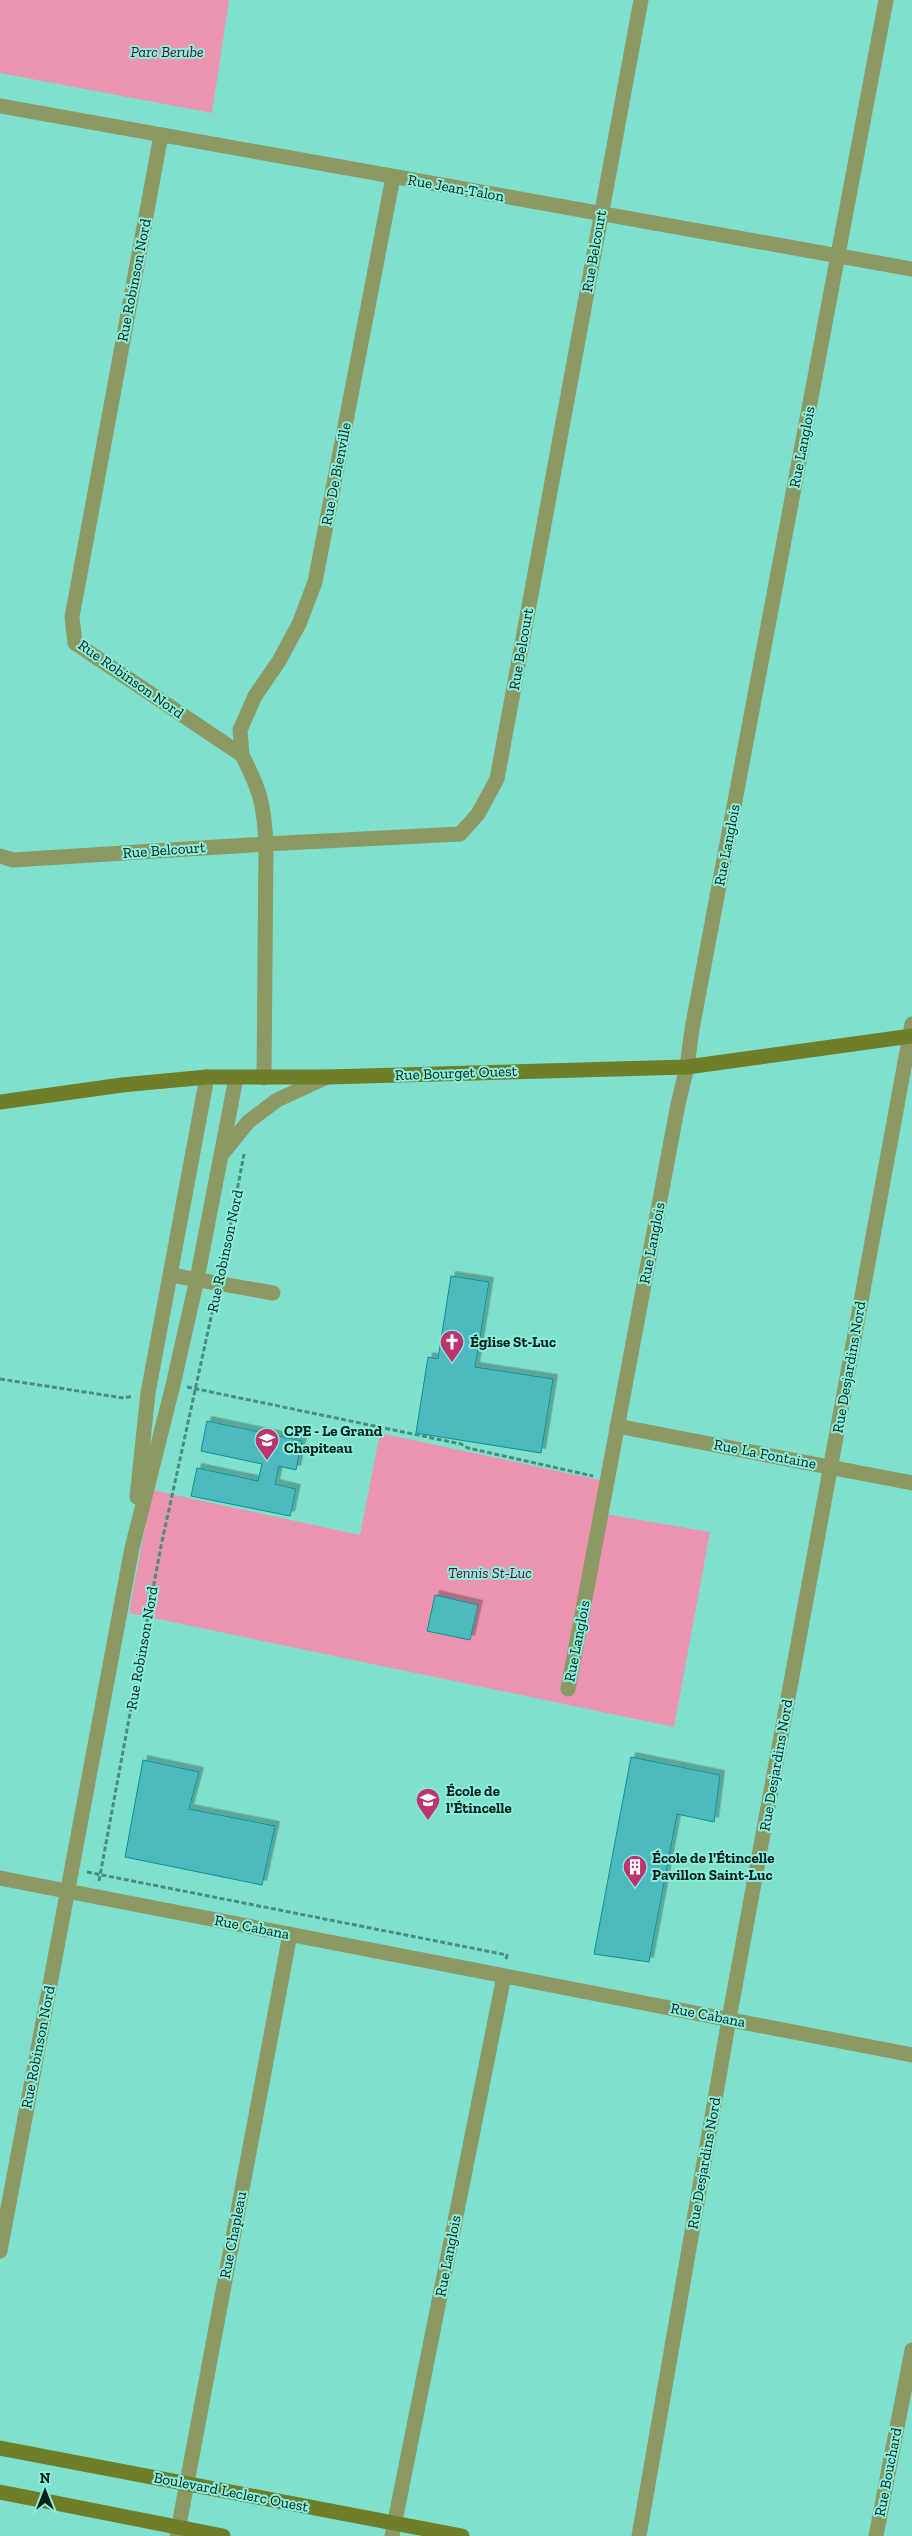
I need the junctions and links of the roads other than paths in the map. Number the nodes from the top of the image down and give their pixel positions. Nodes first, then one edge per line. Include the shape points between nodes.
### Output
1 (641, 0) edge
2 (886, 0) edge
3 (0, 106) edge
4 (161, 135) junction
5 (393, 177) junction
6 (601, 214) junction
7 (838, 255) junction
8 (912, 269) edge
9 (242, 755) junction
10 (266, 844) junction
11 (0, 856) edge
12 (911, 1032) edge
13 (687, 1067) junction
14 (207, 1077) junction
15 (328, 1077) junction
16 (236, 1078) junction
17 (264, 1078) junction
18 (0, 1102) edge
19 (221, 1157) junction
20 (171, 1275) junction
21 (197, 1280) junction
22 (274, 1293) dead end
23 (617, 1426) junction
24 (830, 1467) junction
25 (912, 1483) edge
26 (132, 1548) junction
27 (568, 1689) dead end
28 (0, 1878) edge
29 (68, 1890) junction
30 (290, 1934) junction
31 (504, 1976) junction
32 (728, 2019) junction
33 (912, 2055) edge
34 (0, 2251) edge
35 (912, 2350) edge
36 (0, 2448) edge
37 (186, 2483) junction
38 (0, 2492) edge
39 (394, 2530) edge
40 (177, 2532) edge
41 (223, 2536) edge
42 (462, 2536) edge
43 (639, 2536) edge
44 (876, 2536) edge

1 - 6 street, Rue Belcourt
2 - 7 street, Rue Langlois
3 - 4 street, Rue Jean-Talon
4 - 5 street, Rue Jean-Talon
4 - 9 street, Rue Robinson Nord via 72,617 75,643
5 - 6 street, Rue Jean-Talon
5 - 9 street, Rue De Bienville via 315,582 299,624 279,662 254,696 240,730
6 - 7 street, Rue Jean-Talon
6 - 10 street, Rue Belcourt via 497,779 478,814 460,834
7 - 8 street, Rue Jean-Talon
7 - 13 street, Rue Langlois
9 - 10 street, Rue Robinson Nord via 264,807
10 - 11 street, Rue Belcourt via 12,860
10 - 17 street, Rue Robinson Nord
12 - 13 street, Rue Bourget Ouest
12 - 24 street, Rue Desjardins Nord
13 - 15 street, Rue Bourget Ouest
13 - 23 street, Rue Langlois
14 - 16 street, Rue Bourget Ouest
14 - 18 street, Rue Bourget Ouest
14 - 20 street, Rue Robinson Nord
15 - 17 street, Rue Bourget Ouest
15 - 19 street via 277,1100 248,1122
16 - 17 street, Rue Bourget Ouest
16 - 19 street, Rue Robinson Nord
19 - 21 street, Rue Robinson Nord
20 - 21 street
20 - 26 street, Rue Robinson Nord via 148,1393
21 - 22 street
21 - 26 street, Rue Robinson Nord
23 - 24 street, Rue La Fontaine
23 - 27 street, Rue Langlois
24 - 25 street, Rue La Fontaine
24 - 32 street, Rue Desjardins Nord
26 - 29 street, Rue Robinson Nord
28 - 29 street, Rue Cabana
29 - 30 street, Rue Cabana
29 - 34 street, Rue Robinson Nord
30 - 31 street, Rue Cabana
30 - 37 street, Rue Chapleau
31 - 32 street, Rue Cabana
31 - 39 street, Rue Langlois
32 - 33 street, Rue Cabana
32 - 43 street, Rue Desjardins Nord
35 - 44 street, Rue Bouchard
36 - 37 street, Boulevard Leclerc Ouest
37 - 39 street, Boulevard Leclerc Ouest
37 - 40 street, Rue Chapleau
38 - 40 street
39 - 42 street, Boulevard Leclerc Ouest
40 - 41 street

